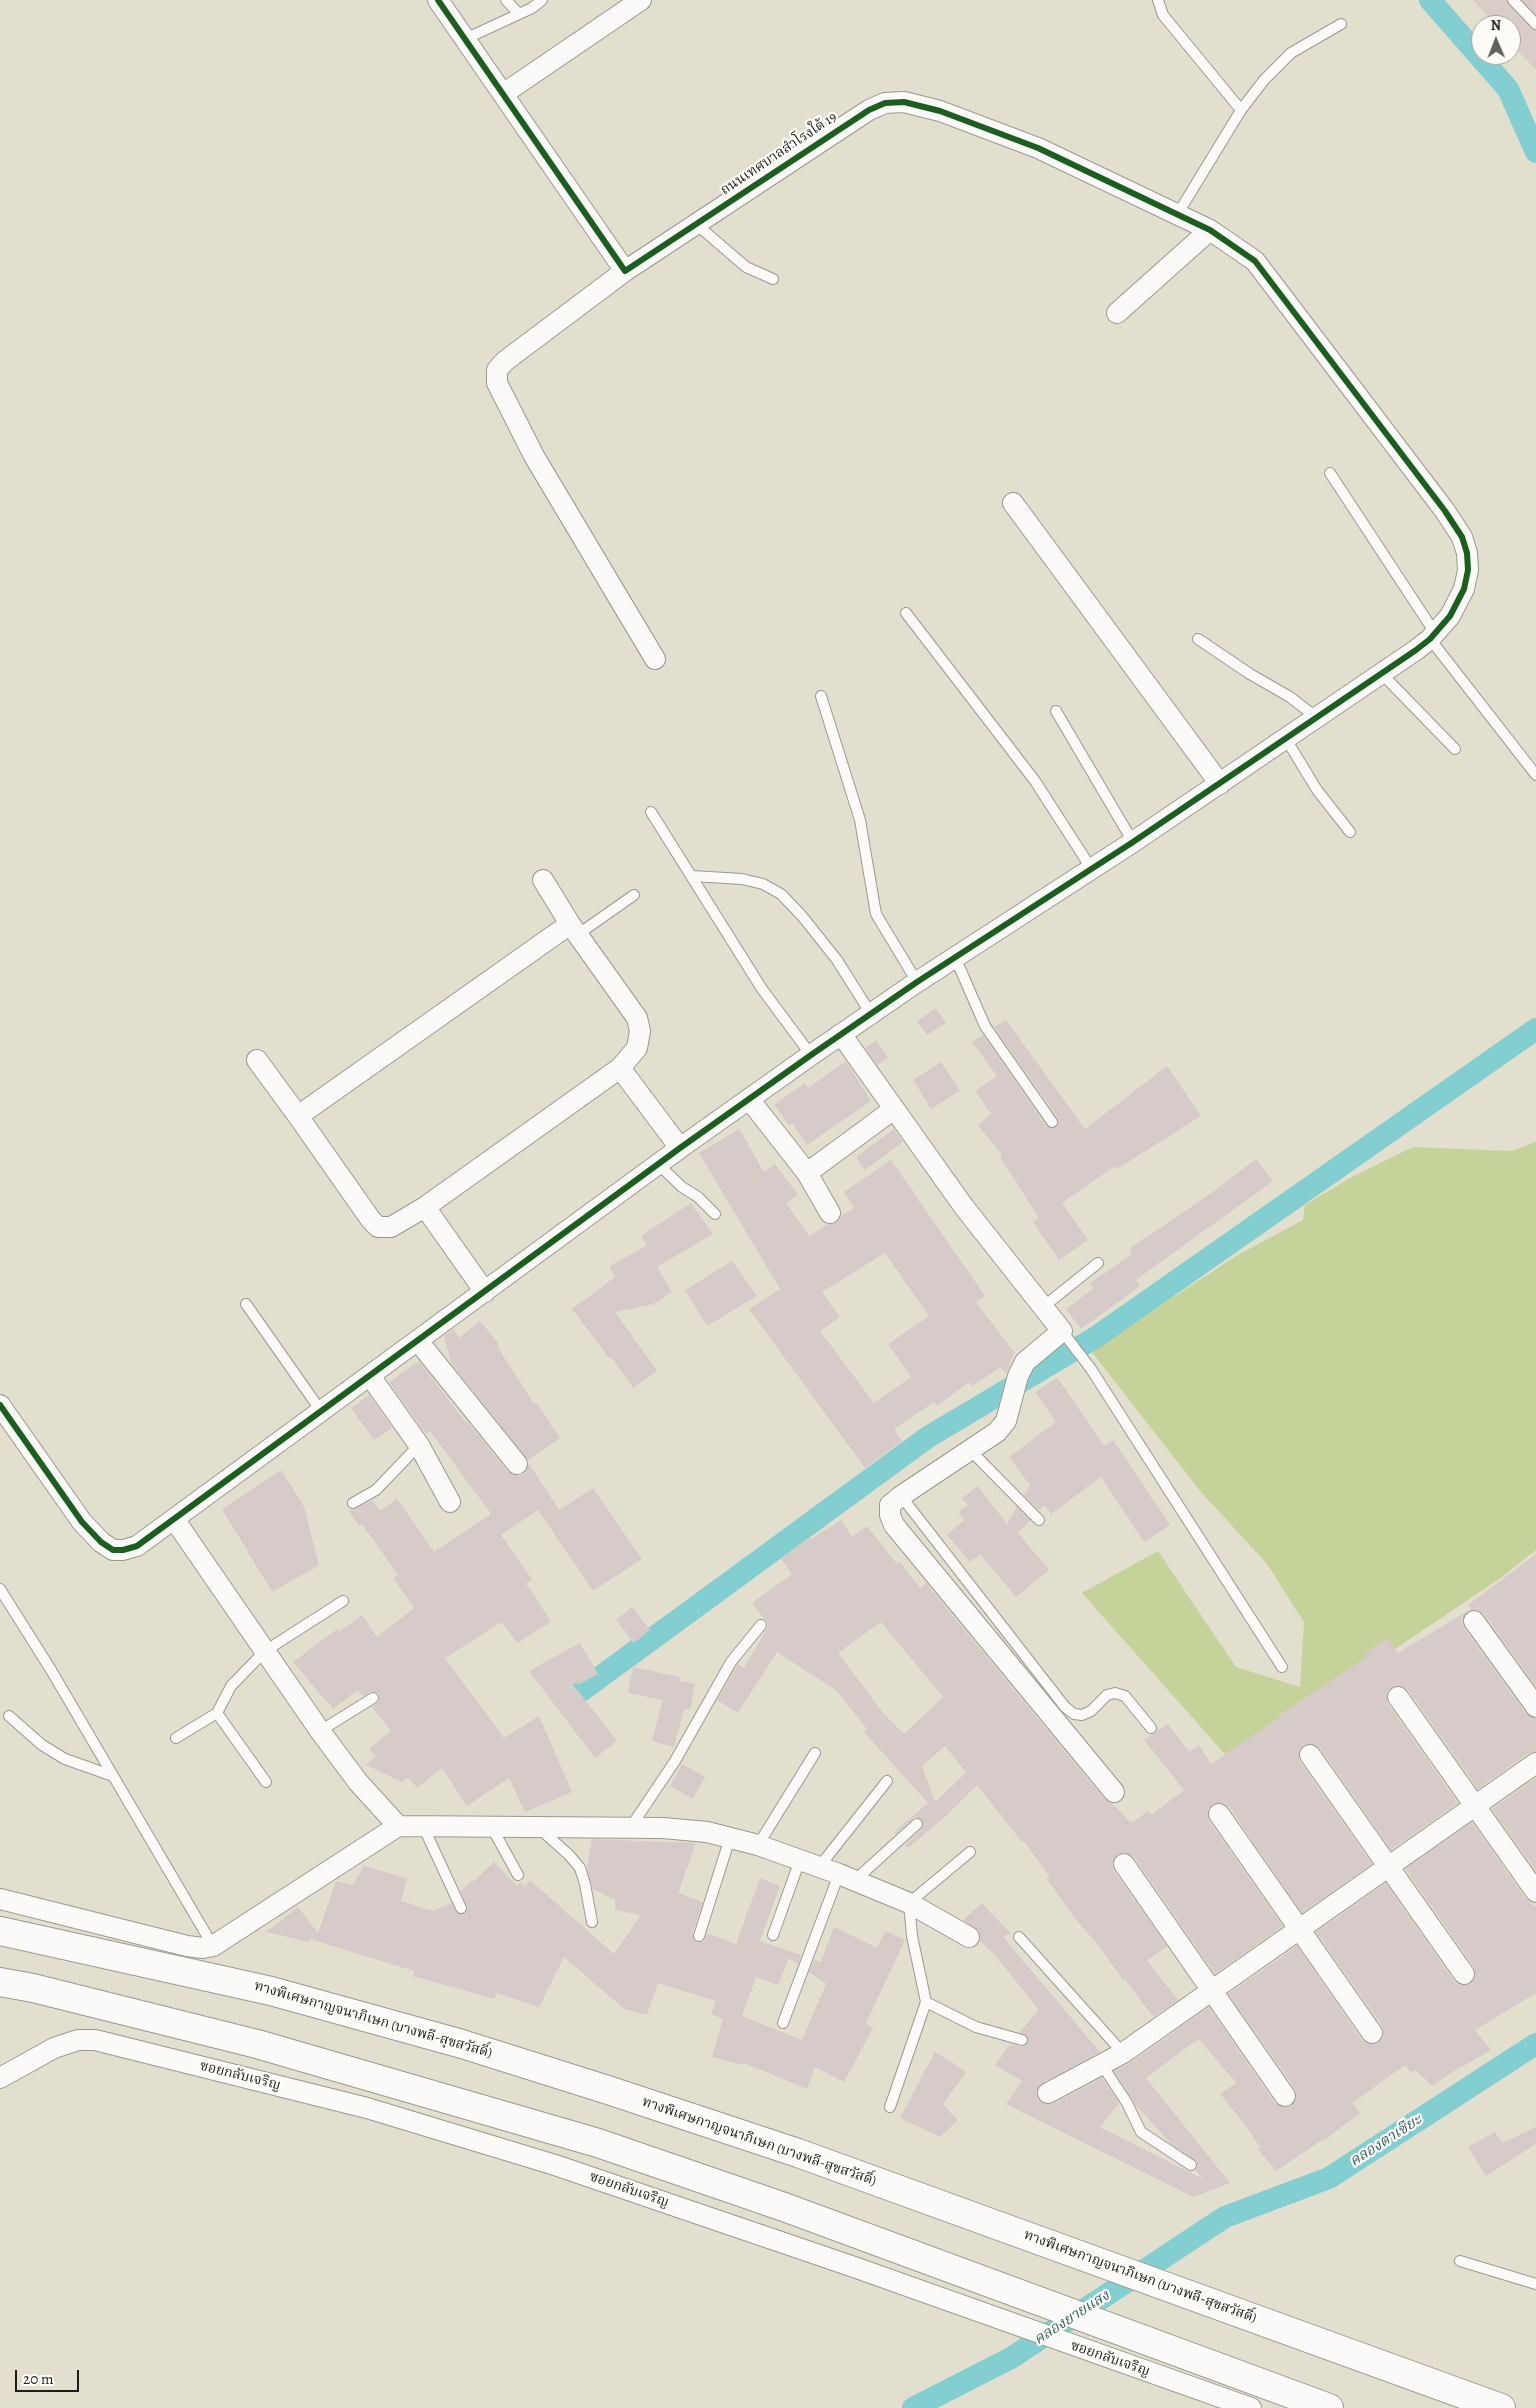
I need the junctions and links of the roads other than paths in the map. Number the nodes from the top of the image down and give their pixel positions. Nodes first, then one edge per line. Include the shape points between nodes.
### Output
1 (438, 0) edge
2 (506, 0) edge
3 (542, 0) edge
4 (641, 0) edge
5 (1158, 0) edge
6 (1513, 0) edge
7 (519, 14) junction
8 (1341, 24) dead end
9 (1536, 24) edge
10 (465, 39) junction
11 (502, 94) junction
12 (1241, 110) junction
13 (1177, 215) junction
14 (696, 224) junction
15 (1210, 230) junction
16 (626, 271) junction
17 (773, 279) dead end
18 (1117, 313) dead end
19 (1330, 473) dead end
20 (1013, 503) dead end
21 (906, 613) dead end
22 (1432, 636) junction
23 (1198, 638) dead end
24 (654, 659) dead end
25 (1382, 674) junction
26 (821, 696) dead end
27 (1056, 711) dead end
28 (1317, 718) junction
29 (1286, 739) junction
30 (1455, 749) dead end
31 (1536, 775) edge
32 (1220, 784) junction
33 (651, 812) dead end
34 (1350, 832) dead end
35 (1133, 842) junction
36 (1091, 868) junction
37 (692, 876) junction
38 (543, 880) dead end
39 (634, 895) dead end
40 (574, 929) junction
41 (955, 957) junction
42 (917, 982) junction
43 (871, 1014) junction
44 (842, 1034) junction
45 (810, 1055) junction
46 (257, 1060) dead end
47 (620, 1068) junction
48 (749, 1099) junction
49 (894, 1109) junction
50 (298, 1116) junction
51 (1052, 1122) dead end
52 (680, 1148) junction
53 (658, 1164) junction
54 (807, 1174) junction
55 (425, 1206) junction
56 (830, 1213) dead end
57 (715, 1214) dead end
58 (1098, 1263) dead end
59 (485, 1292) junction
60 (246, 1304) dead end
61 (1043, 1307) junction
62 (1062, 1331) junction
63 (418, 1341) junction
64 (370, 1376) junction
65 (0, 1405) edge
66 (321, 1411) junction
67 (419, 1444) junction
68 (970, 1450) junction
69 (517, 1464) dead end
70 (450, 1502) dead end
71 (353, 1503) dead end
72 (174, 1519) junction
73 (1040, 1520) dead end
74 (0, 1589) edge
75 (343, 1601) dead end
76 (1474, 1620) dead end
77 (760, 1625) dead end
78 (265, 1651) junction
79 (1021, 1665) junction
80 (1282, 1667) dead end
81 (1398, 1697) dead end
82 (373, 1698) dead end
83 (1536, 1707) edge
84 (217, 1713) junction
85 (9, 1716) dead end
86 (1151, 1728) dead end
87 (320, 1731) junction
88 (176, 1738) dead end
89 (815, 1753) dead end
90 (1310, 1755) dead end
91 (1536, 1763) edge
92 (113, 1776) junction
93 (266, 1782) dead end
94 (887, 1782) dead end
95 (1114, 1792) dead end
96 (1474, 1806) junction
97 (1219, 1814) dead end
98 (917, 1824) dead end
99 (398, 1826) junction
100 (423, 1826) junction
101 (491, 1826) junction
102 (539, 1827) junction
103 (630, 1828) junction
104 (730, 1838) junction
105 (758, 1845) junction
106 (970, 1852) dead end
107 (800, 1860) junction
108 (1124, 1864) dead end
109 (819, 1867) junction
110 (1388, 1868) junction
111 (518, 1875) dead end
112 (846, 1877) junction
113 (1536, 1892) edge
114 (0, 1899) edge
115 (909, 1903) junction
116 (461, 1908) dead end
117 (592, 1922) dead end
118 (1300, 1930) junction
119 (0, 1931) edge
120 (773, 1935) dead end
121 (700, 1936) dead end
122 (1019, 1937) dead end
123 (969, 1938) dead end
124 (213, 1946) junction
125 (1464, 1974) dead end
126 (0, 1982) edge
127 (1212, 1991) junction
128 (926, 2002) junction
129 (783, 2023) dead end
130 (1372, 2033) dead end
131 (1022, 2040) dead end
132 (1123, 2053) junction
133 (1102, 2065) junction
134 (0, 2078) edge
135 (1048, 2093) dead end
136 (1285, 2096) dead end
137 (890, 2107) dead end
138 (1191, 2165) dead end
139 (1460, 2261) dead end
140 (1536, 2284) edge
141 (1251, 2408) edge
142 (1329, 2408) edge
143 (1501, 2408) edge

1 - 10 street
2 - 7 lane
3 - 7 lane
4 - 11 street
5 - 12 lane via 1163,15
6 - 9 lane
7 - 10 lane
8 - 12 lane via 1291,53
10 - 11 street
11 - 16 street
12 - 13 lane
13 - 14 street, ถนนเทศบาลสำโรงใต้ 19 via 1038,148 940,111 904,102 885,103 868,110
13 - 15 street, ถนนเทศบาลสำโรงใต้ 19
14 - 16 street, ถนนเทศบาลสำโรงใต้ 19
14 - 17 lane via 746,268
15 - 18 street
15 - 22 street, ถนนเทศบาลสำโรงใต้ 19 via 1255,261 1462,537 1468,570 1464,589 1450,616
16 - 24 street, ถนนเทศบาลสำโรงใต้ 19 via 505,361 497,370 497,382 534,456
19 - 22 lane
20 - 32 street
21 - 36 lane via 1035,781
22 - 25 street, ถนนเทศบาลสำโรงใต้ 19
22 - 31 lane
23 - 28 lane
25 - 28 street, ถนนเทศบาลสำโรงใต้ 19
25 - 30 lane
26 - 42 lane via 860,820 876,914
27 - 35 lane
28 - 29 street, ถนนเทศบาลสำโรงใต้ 19
29 - 32 street, ถนนเทศบาลสำโรงใต้ 19
29 - 34 lane via 1317,790
32 - 35 street, ถนนเทศบาลสำโรงใต้ 19
33 - 37 lane
35 - 36 street, ถนนเทศบาลสำโรงใต้ 19
36 - 41 street, ถนนเทศบาลสำโรงใต้ 19
37 - 43 lane via 742,879 763,884 780,894 837,960
37 - 45 lane via 762,989
38 - 40 street
39 - 40 lane
40 - 47 street via 637,1018 640,1031 637,1048
40 - 50 street
41 - 42 street, ถนนเทศบาลสำโรงใต้ 19
41 - 51 lane via 985,1026
42 - 43 street, ถนนเทศบาลสำโรงใต้ 19
43 - 44 street, ถนนเทศบาลสำโรงใต้ 19
44 - 45 street, ถนนเทศบาลสำโรงใต้ 19
44 - 49 street
45 - 48 street, ถนนเทศบาลสำโรงใต้ 19
46 - 50 street
47 - 52 street
47 - 55 street
48 - 52 street, ถนนเทศบาลสำโรงใต้ 19
48 - 54 street
49 - 54 street
49 - 61 street via 964,1207
50 - 55 street via 378,1227 391,1227
52 - 53 street, ถนนเทศบาลสำโรงใต้ 19
53 - 57 lane
53 - 59 street, ถนนเทศบาลสำโรงใต้ 19
54 - 56 street
55 - 59 street
58 - 61 lane
59 - 63 street, ถนนเทศบาลสำโรงใต้ 19
60 - 66 lane
61 - 62 street
62 - 68 street via 1025,1362 1006,1421 997,1432
62 - 80 lane via 1092,1369
63 - 64 street, ถนนเทศบาลสำโรงใต้ 19
63 - 69 street
64 - 66 street, ถนนเทศบาลสำโรงใต้ 19
64 - 67 street
65 - 72 street, ถนนเทศบาลสำโรงใต้ 19 via 82,1522 113,1550 137,1546
66 - 72 street, ถนนเทศบาลสำโรงใต้ 19
67 - 70 street
67 - 71 lane via 376,1490
68 - 73 lane
68 - 79 street via 901,1496 890,1505 890,1515 894,1525
72 - 78 street
74 - 92 lane
75 - 78 lane
76 - 83 street
77 - 103 lane via 731,1662 676,1761
78 - 84 lane via 231,1686
78 - 87 street
79 - 86 lane via 1074,1714 1091,1711 1107,1695 1115,1693 1125,1696
79 - 95 street
81 - 96 street
82 - 87 lane
84 - 88 lane
84 - 93 lane
85 - 92 lane via 42,1745 65,1759
87 - 99 street via 358,1782
89 - 105 lane
90 - 110 street
91 - 96 street
92 - 124 lane
94 - 109 lane
96 - 110 street
96 - 113 street
97 - 118 street
98 - 112 lane
99 - 100 street
99 - 124 street
100 - 101 street
100 - 116 lane
101 - 102 street
101 - 111 lane
102 - 103 street
102 - 117 lane via 580,1868
103 - 104 street via 707,1832
104 - 105 street
104 - 121 lane
105 - 107 street
106 - 115 lane
107 - 109 street
107 - 120 lane
108 - 127 street
109 - 112 street
110 - 118 street
110 - 125 street
112 - 115 street
112 - 129 lane
114 - 124 street via 187,1946
115 - 123 street
115 - 128 lane via 912,1936
118 - 127 street
118 - 130 street
119 - 143 highway, ทางพิเศษกาญจนาภิเษก (บางพลี-สุขสวัสดิ์) via 271,1991 462,2044 610,2091 798,2153
122 - 132 lane
126 - 142 highway via 257,2044 598,2143 784,2207
127 - 132 street
127 - 136 street
128 - 131 lane via 976,2027
128 - 137 lane
132 - 133 street
133 - 135 street
133 - 138 lane via 1141,2132
134 - 141 street, ซอยกลับเจริญ via 54,2048 78,2040 94,2040 367,2108 555,2165
139 - 140 lane

